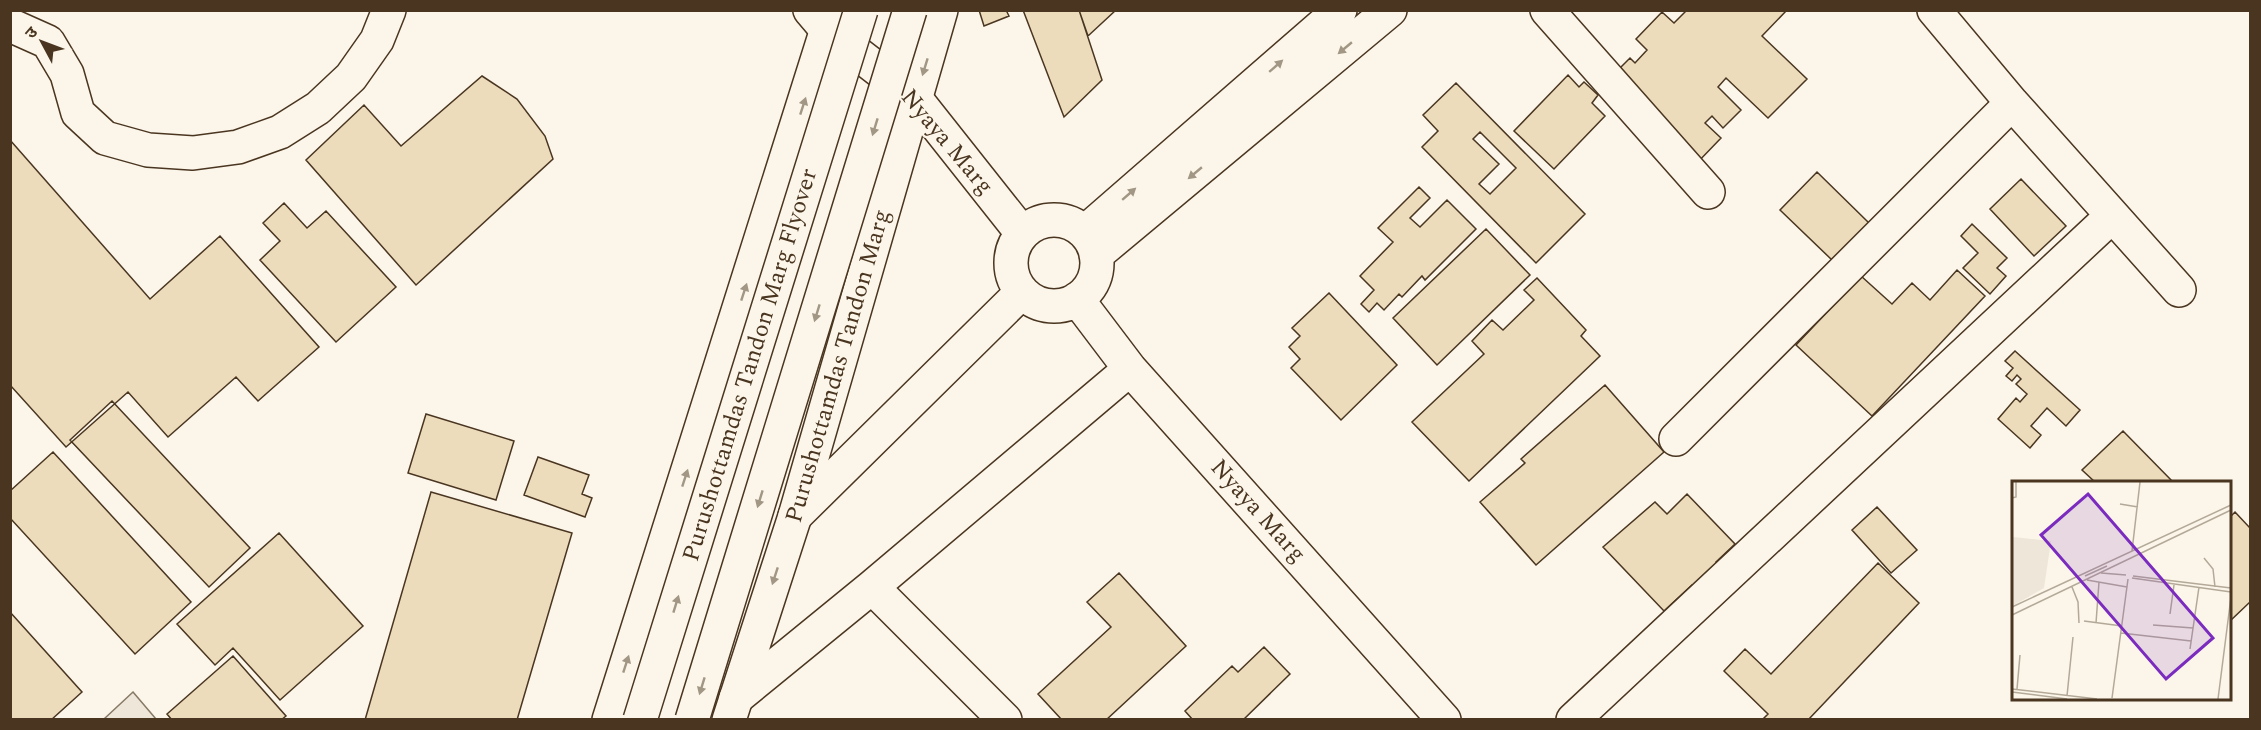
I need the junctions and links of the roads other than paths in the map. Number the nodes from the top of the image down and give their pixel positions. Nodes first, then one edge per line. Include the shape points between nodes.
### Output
1 (389, 10) edge
2 (861, 10) edge
3 (910, 10) edge
4 (942, 10) edge
5 (1340, 10) edge
6 (1390, 10) edge
7 (1547, 10) edge
8 (1934, 10) edge
9 (823, 17) edge
10 (10, 25) edge
11 (915, 98) junction
12 (2012, 103) junction
13 (1708, 192) dead end
14 (2112, 216) junction
15 (1022, 233) junction
16 (1090, 244) junction
17 (2179, 290) dead end
18 (1022, 292) junction
19 (1077, 299) junction
20 (1130, 369) junction
21 (1676, 439) dead end
22 (795, 516) junction
23 (872, 587) junction
24 (732, 709) edge
25 (609, 720) edge
26 (640, 720) edge
27 (692, 720) edge
28 (1005, 720) edge
29 (1444, 720) edge
30 (1573, 720) edge

1 - 10 street via 377,40 351,77 318,108 280,132 238,147 193,153 148,150 105,138 78,113 67,74 48,42
26 -> 2 street, Purushottamdas Tandon Marg Flyover, bridge
3 -> 27 street, Purushottamdas Tandon Marg Flyover, bridge
4 -> 11 street, Purushottamdas Tandon Marg
16 -> 5 street
6 -> 16 street
7 - 13 street
8 - 12 street
9 - 11 street, Nyaya Marg
25 -> 9 street
11 - 15 street, Nyaya Marg
11 - 22 street, Purushottamdas Tandon Marg
12 - 14 street
12 - 21 street
14 - 17 street
14 - 30 street
15 - 16 street via 1047,220 1060,220 1074,224
15 - 18 street via 1011,263
16 - 19 street via 1097,268 1087,291
18 - 19 street via 1042,305 1066,304
18 - 22 street
19 - 20 street, Nyaya Marg
20 - 23 street
20 - 29 street, Nyaya Marg
22 -> 24 street, Purushottamdas Tandon Marg
23 - 24 street
23 - 28 street

